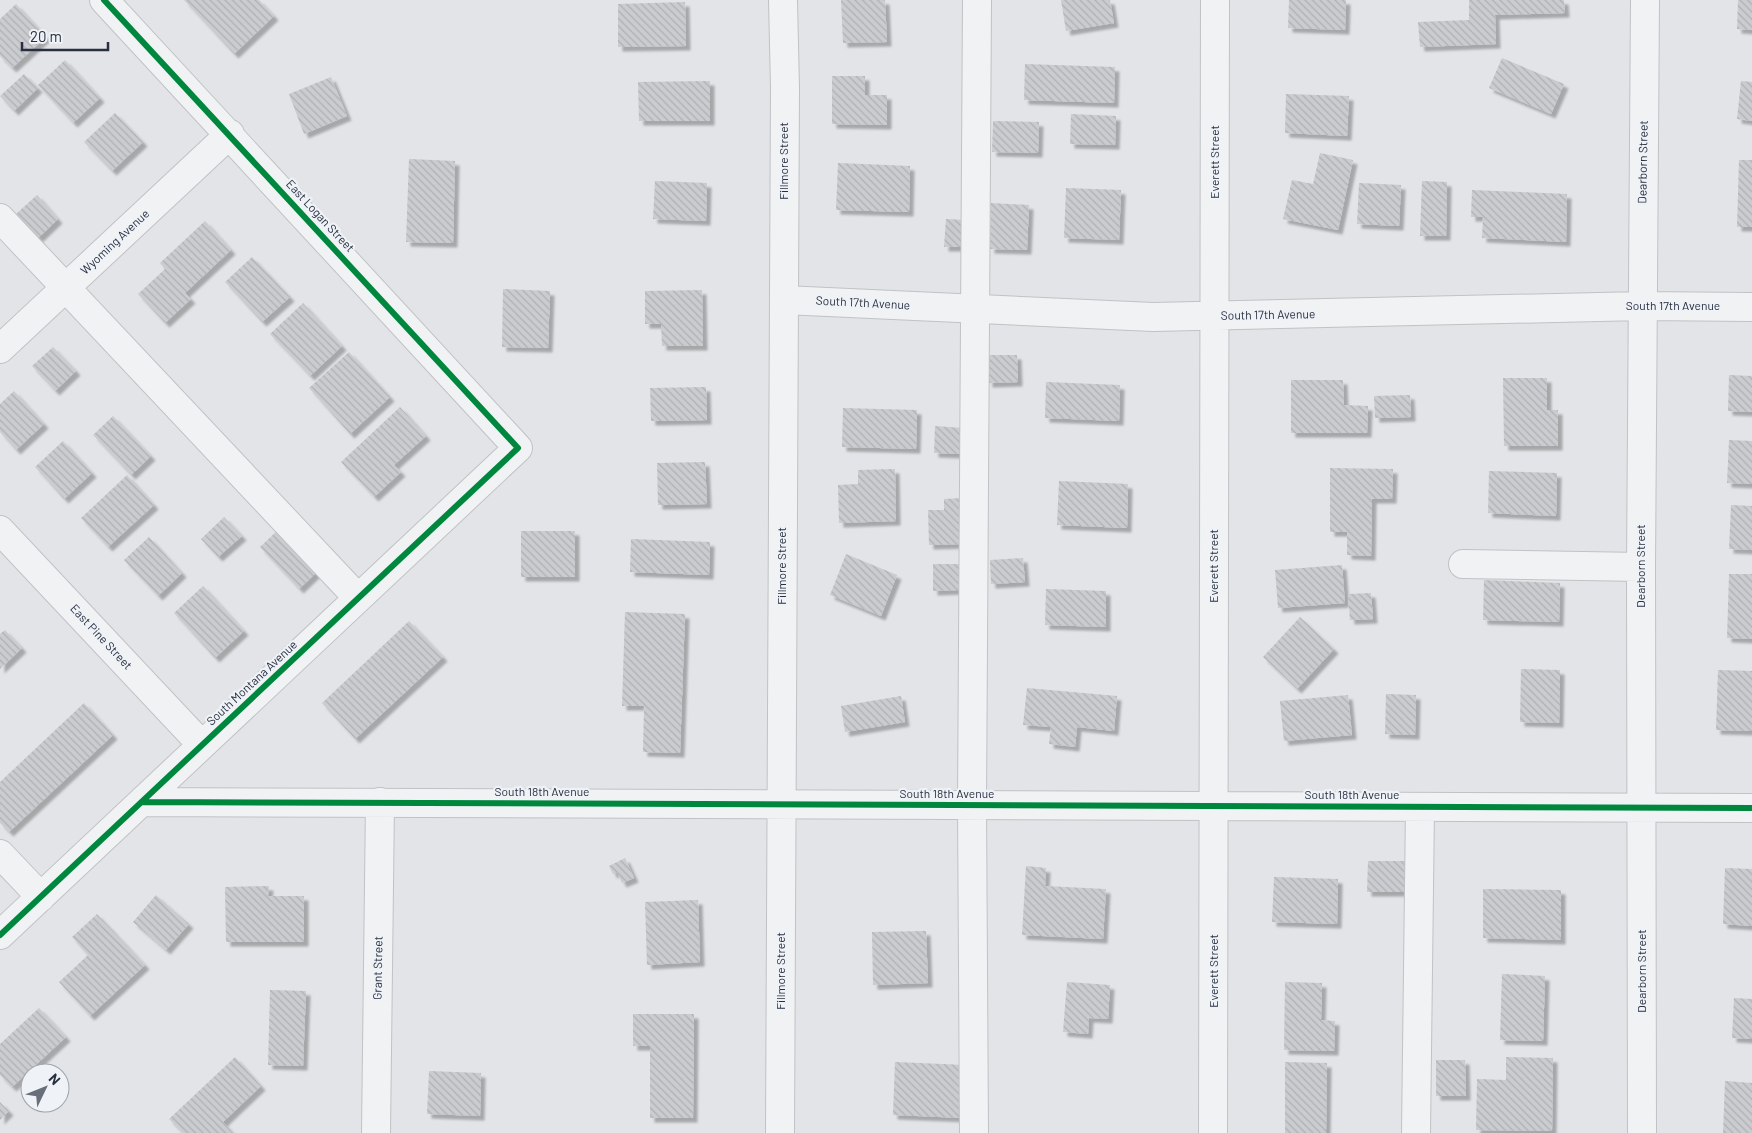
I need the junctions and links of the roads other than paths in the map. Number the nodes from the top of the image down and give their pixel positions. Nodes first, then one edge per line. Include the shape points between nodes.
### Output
1 (104, 0) edge
2 (783, 0) edge
3 (978, 0) edge
4 (1215, 0) edge
5 (1645, 0) edge
6 (230, 134) junction
7 (0, 218) edge
8 (66, 288) junction
9 (784, 300) junction
10 (1642, 306) junction
11 (1752, 306) edge
12 (977, 309) junction
13 (1214, 317) junction
14 (0, 349) edge
15 (518, 448) joint
16 (0, 530) edge
17 (1463, 564) dead end
18 (1641, 567) junction
19 (358, 598) junction
20 (202, 745) junction
21 (142, 802) junction
22 (380, 802) junction
23 (781, 804) junction
24 (972, 805) junction
25 (1214, 806) junction
26 (1420, 806) junction
27 (1642, 807) junction
28 (1752, 808) edge
29 (0, 854) edge
30 (40, 896) junction
31 (0, 935) edge
32 (376, 1133) edge
33 (780, 1133) edge
34 (974, 1133) edge
35 (1213, 1133) edge
36 (1416, 1133) edge
37 (1642, 1133) edge

1 - 6 street, East Logan Street
2 - 9 street, Fillmore Street
3 - 12 street
4 - 13 street, Everett Street
5 - 10 street, Dearborn Street
6 - 8 street, Wyoming Avenue
6 - 15 street, East Logan Street
7 - 8 street
8 - 14 street, Wyoming Avenue
8 - 19 street
9 - 12 street, South 17th Avenue
9 - 23 street, Fillmore Street
10 - 11 street, South 17th Avenue
10 - 13 street, South 17th Avenue
10 - 18 street, Dearborn Street
12 - 13 street, South 17th Avenue
12 - 24 street
13 - 25 street, Everett Street
15 - 19 street, South Montana Avenue
16 - 20 street, East Pine Street
17 - 18 street
18 - 27 street, Dearborn Street
19 - 20 street, South Montana Avenue
20 - 21 street, South Montana Avenue
21 - 22 street, South 18th Avenue
21 - 30 street, South Montana Avenue
22 - 23 street, South 18th Avenue
22 - 32 street, Grant Street
23 - 24 street, South 18th Avenue
23 - 33 street, Fillmore Street
24 - 25 street, South 18th Avenue
24 - 34 street
25 - 26 street, South 18th Avenue
25 - 35 street, Everett Street
26 - 27 street, South 18th Avenue
26 - 36 street
27 - 28 street, South 18th Avenue
27 - 37 street, Dearborn Street
29 - 30 street
30 - 31 street, South Montana Avenue

